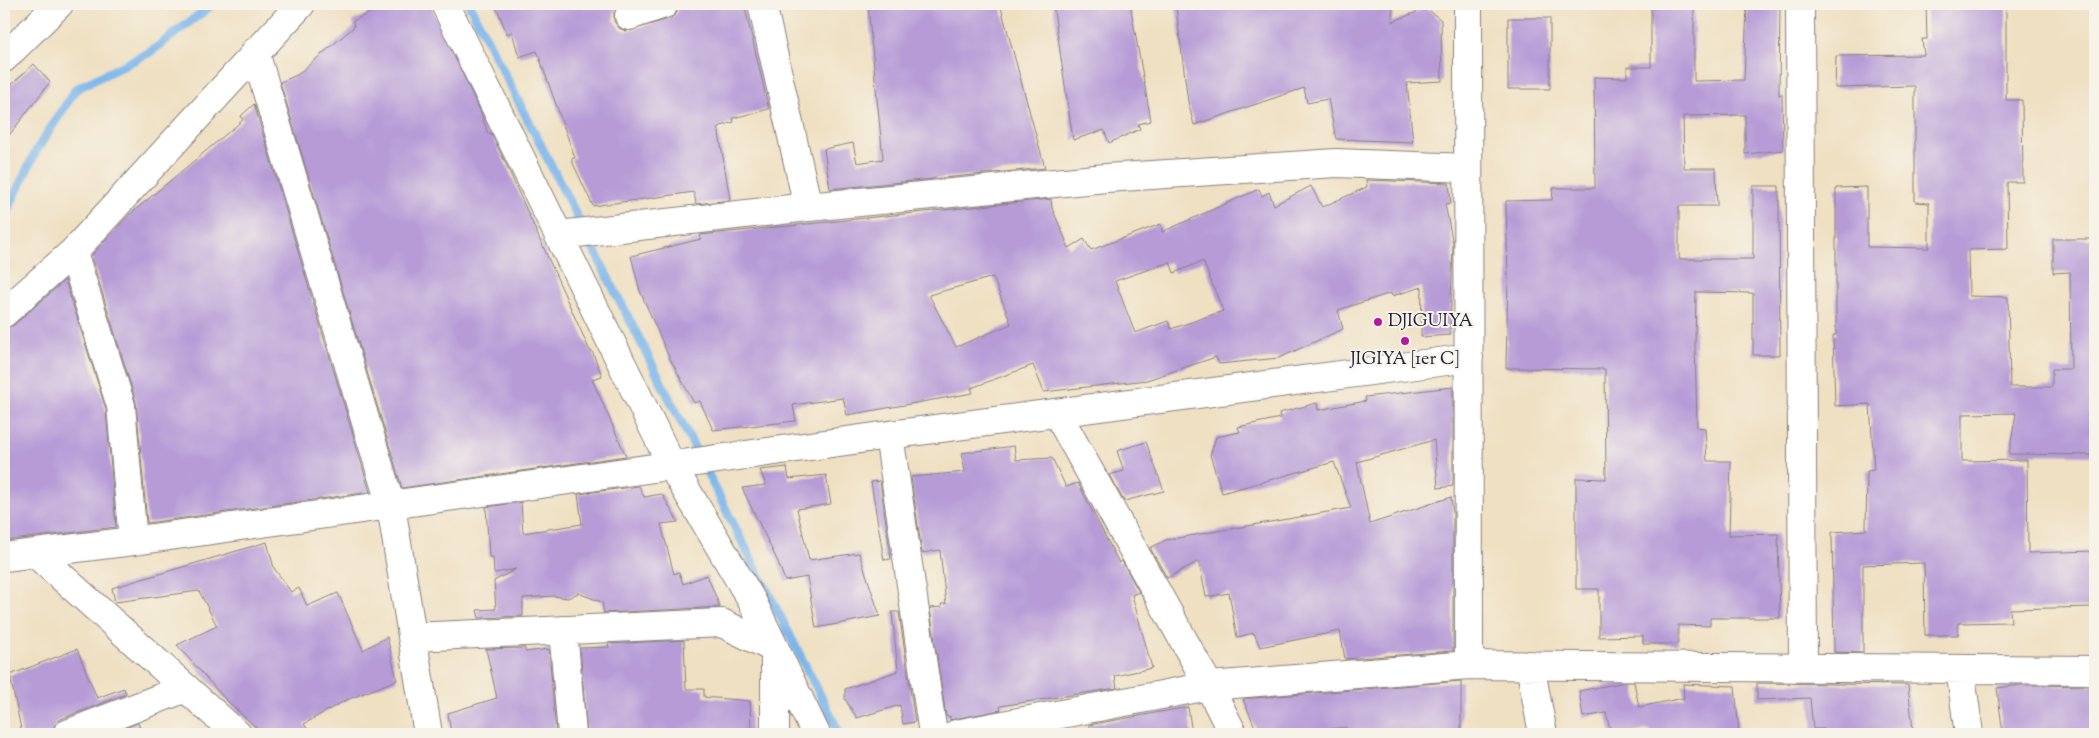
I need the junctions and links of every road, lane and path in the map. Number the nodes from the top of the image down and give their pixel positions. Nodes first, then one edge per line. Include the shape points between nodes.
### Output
1 (59, 4) edge
2 (301, 4) edge
3 (446, 4) edge
4 (664, 4) edge
5 (762, 4) edge
6 (1468, 4) edge
7 (1800, 4) edge
8 (629, 16) dead end
9 (255, 52) junction
10 (4, 58) edge
11 (1468, 168) junction
12 (808, 207) junction
13 (559, 235) junction
14 (73, 252) junction
15 (4, 313) edge
16 (1469, 358) junction
17 (1057, 413) junction
18 (889, 435) junction
19 (672, 466) junction
20 (391, 506) junction
21 (133, 541) junction
22 (35, 553) junction
23 (4, 557) edge
24 (563, 630) junction
25 (412, 637) junction
26 (775, 649) junction
27 (1470, 665) junction
28 (1530, 665) junction
29 (1804, 667) junction
30 (1960, 669) junction
31 (2095, 670) edge
32 (1209, 686) junction
33 (186, 688) junction
34 (67, 734) edge
35 (237, 734) edge
36 (428, 734) edge
37 (572, 734) edge
38 (775, 734) edge
39 (816, 734) edge
40 (934, 734) edge
41 (956, 734) edge
42 (1233, 734) edge
43 (1543, 734) edge
44 (1969, 734) edge

1 - 10 street
2 - 9 street
3 - 13 street
4 - 8 street
5 - 12 street
6 - 11 street
7 - 29 street
9 - 14 street
9 - 20 street
11 - 12 street via 1336,163 1106,178
11 - 16 street
12 - 13 street
13 - 19 street
14 - 15 street
14 - 21 street via 120,406
16 - 17 street
16 - 27 street
17 - 18 street
17 - 32 street
18 - 19 street
18 - 40 street
19 - 20 street
19 - 26 street via 752,601
20 - 21 street
20 - 25 street
21 - 22 street
22 - 23 street
22 - 33 street
24 - 25 street
24 - 26 street via 722,622
24 - 37 street
25 - 36 street
26 - 38 street
26 - 39 street
27 - 28 street
27 - 32 street
28 - 29 street
28 - 43 street
29 - 30 street
30 - 31 street
30 - 44 street
32 - 41 street
32 - 42 street
33 - 34 street
33 - 35 street

